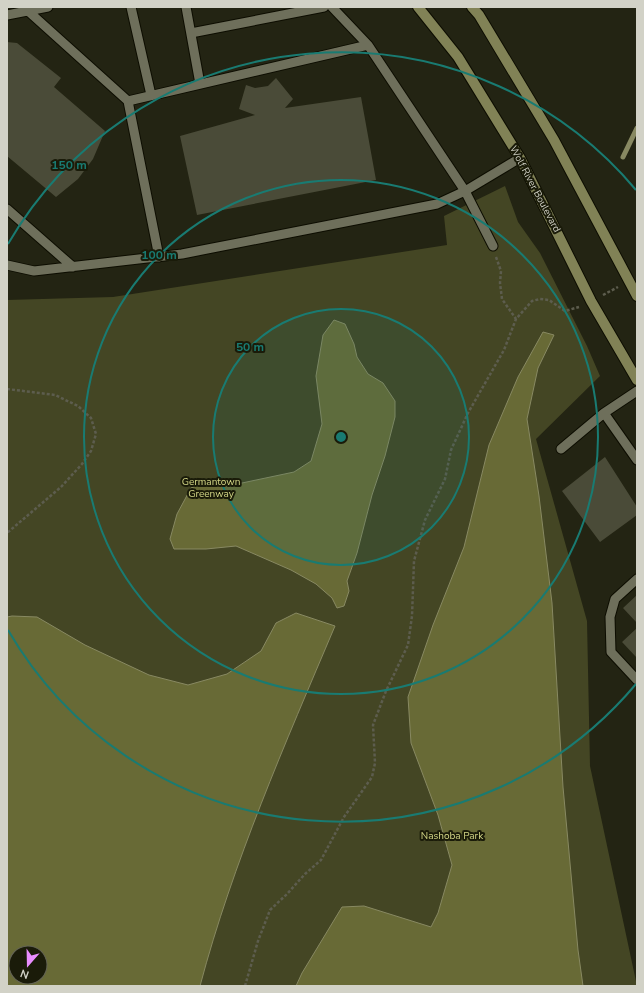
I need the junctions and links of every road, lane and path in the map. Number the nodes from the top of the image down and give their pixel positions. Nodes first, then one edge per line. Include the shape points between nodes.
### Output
1 (48, 7) edge
2 (131, 7) edge
3 (186, 7) edge
4 (324, 7) edge
5 (332, 7) edge
6 (418, 7) edge
7 (472, 7) edge
8 (27, 9) edge
9 (7, 15) edge
10 (191, 33) junction
11 (368, 45) junction
12 (200, 84) junction
13 (151, 96) junction
14 (128, 101) junction
15 (520, 158) junction
16 (465, 191) junction
17 (7, 209) edge
18 (493, 246) joint
19 (159, 257) junction
20 (7, 266) edge
21 (73, 267) junction
22 (628, 280) junction
23 (637, 296) edge
24 (592, 301) junction
25 (516, 319) junction
26 (637, 380) edge
27 (7, 389) edge
28 (637, 391) edge
29 (604, 413) junction
30 (561, 449) dead end
31 (637, 460) edge
32 (7, 533) edge
33 (637, 579) edge
34 (637, 680) edge
35 (245, 986) edge

1 - 8 lane
2 - 13 lane
3 - 10 lane
4 - 10 lane
5 - 11 lane
6 - 15 main road, Wolf River Boulevard via 458,57
7 - 22 main road via 479,14 554,140
8 - 9 lane
8 - 14 lane
10 - 12 lane
11 - 12 lane
11 - 16 lane
12 - 13 lane
13 - 14 lane
14 - 19 lane
15 - 16 lane
15 - 24 main road, Wolf River Boulevard
16 - 18 lane
16 - 19 lane via 437,204
17 - 21 lane
18 - 25 path via 501,271 502,299
19 - 21 lane
20 - 21 lane via 34,271
22 - 23 main road
22 - 24 path
24 - 25 path via 565,311 549,300 540,299 532,301
24 - 26 main road, Wolf River Boulevard
25 - 35 path via 504,350 468,413 451,450 444,479 425,520 414,561 408,645 373,725 375,763 372,777 344,817 321,860 270,910
27 - 32 path via 55,395 78,406 91,418 96,434 91,451 61,488
28 - 29 lane
29 - 30 lane
29 - 31 lane
33 - 34 lane via 615,599 610,617 611,652

